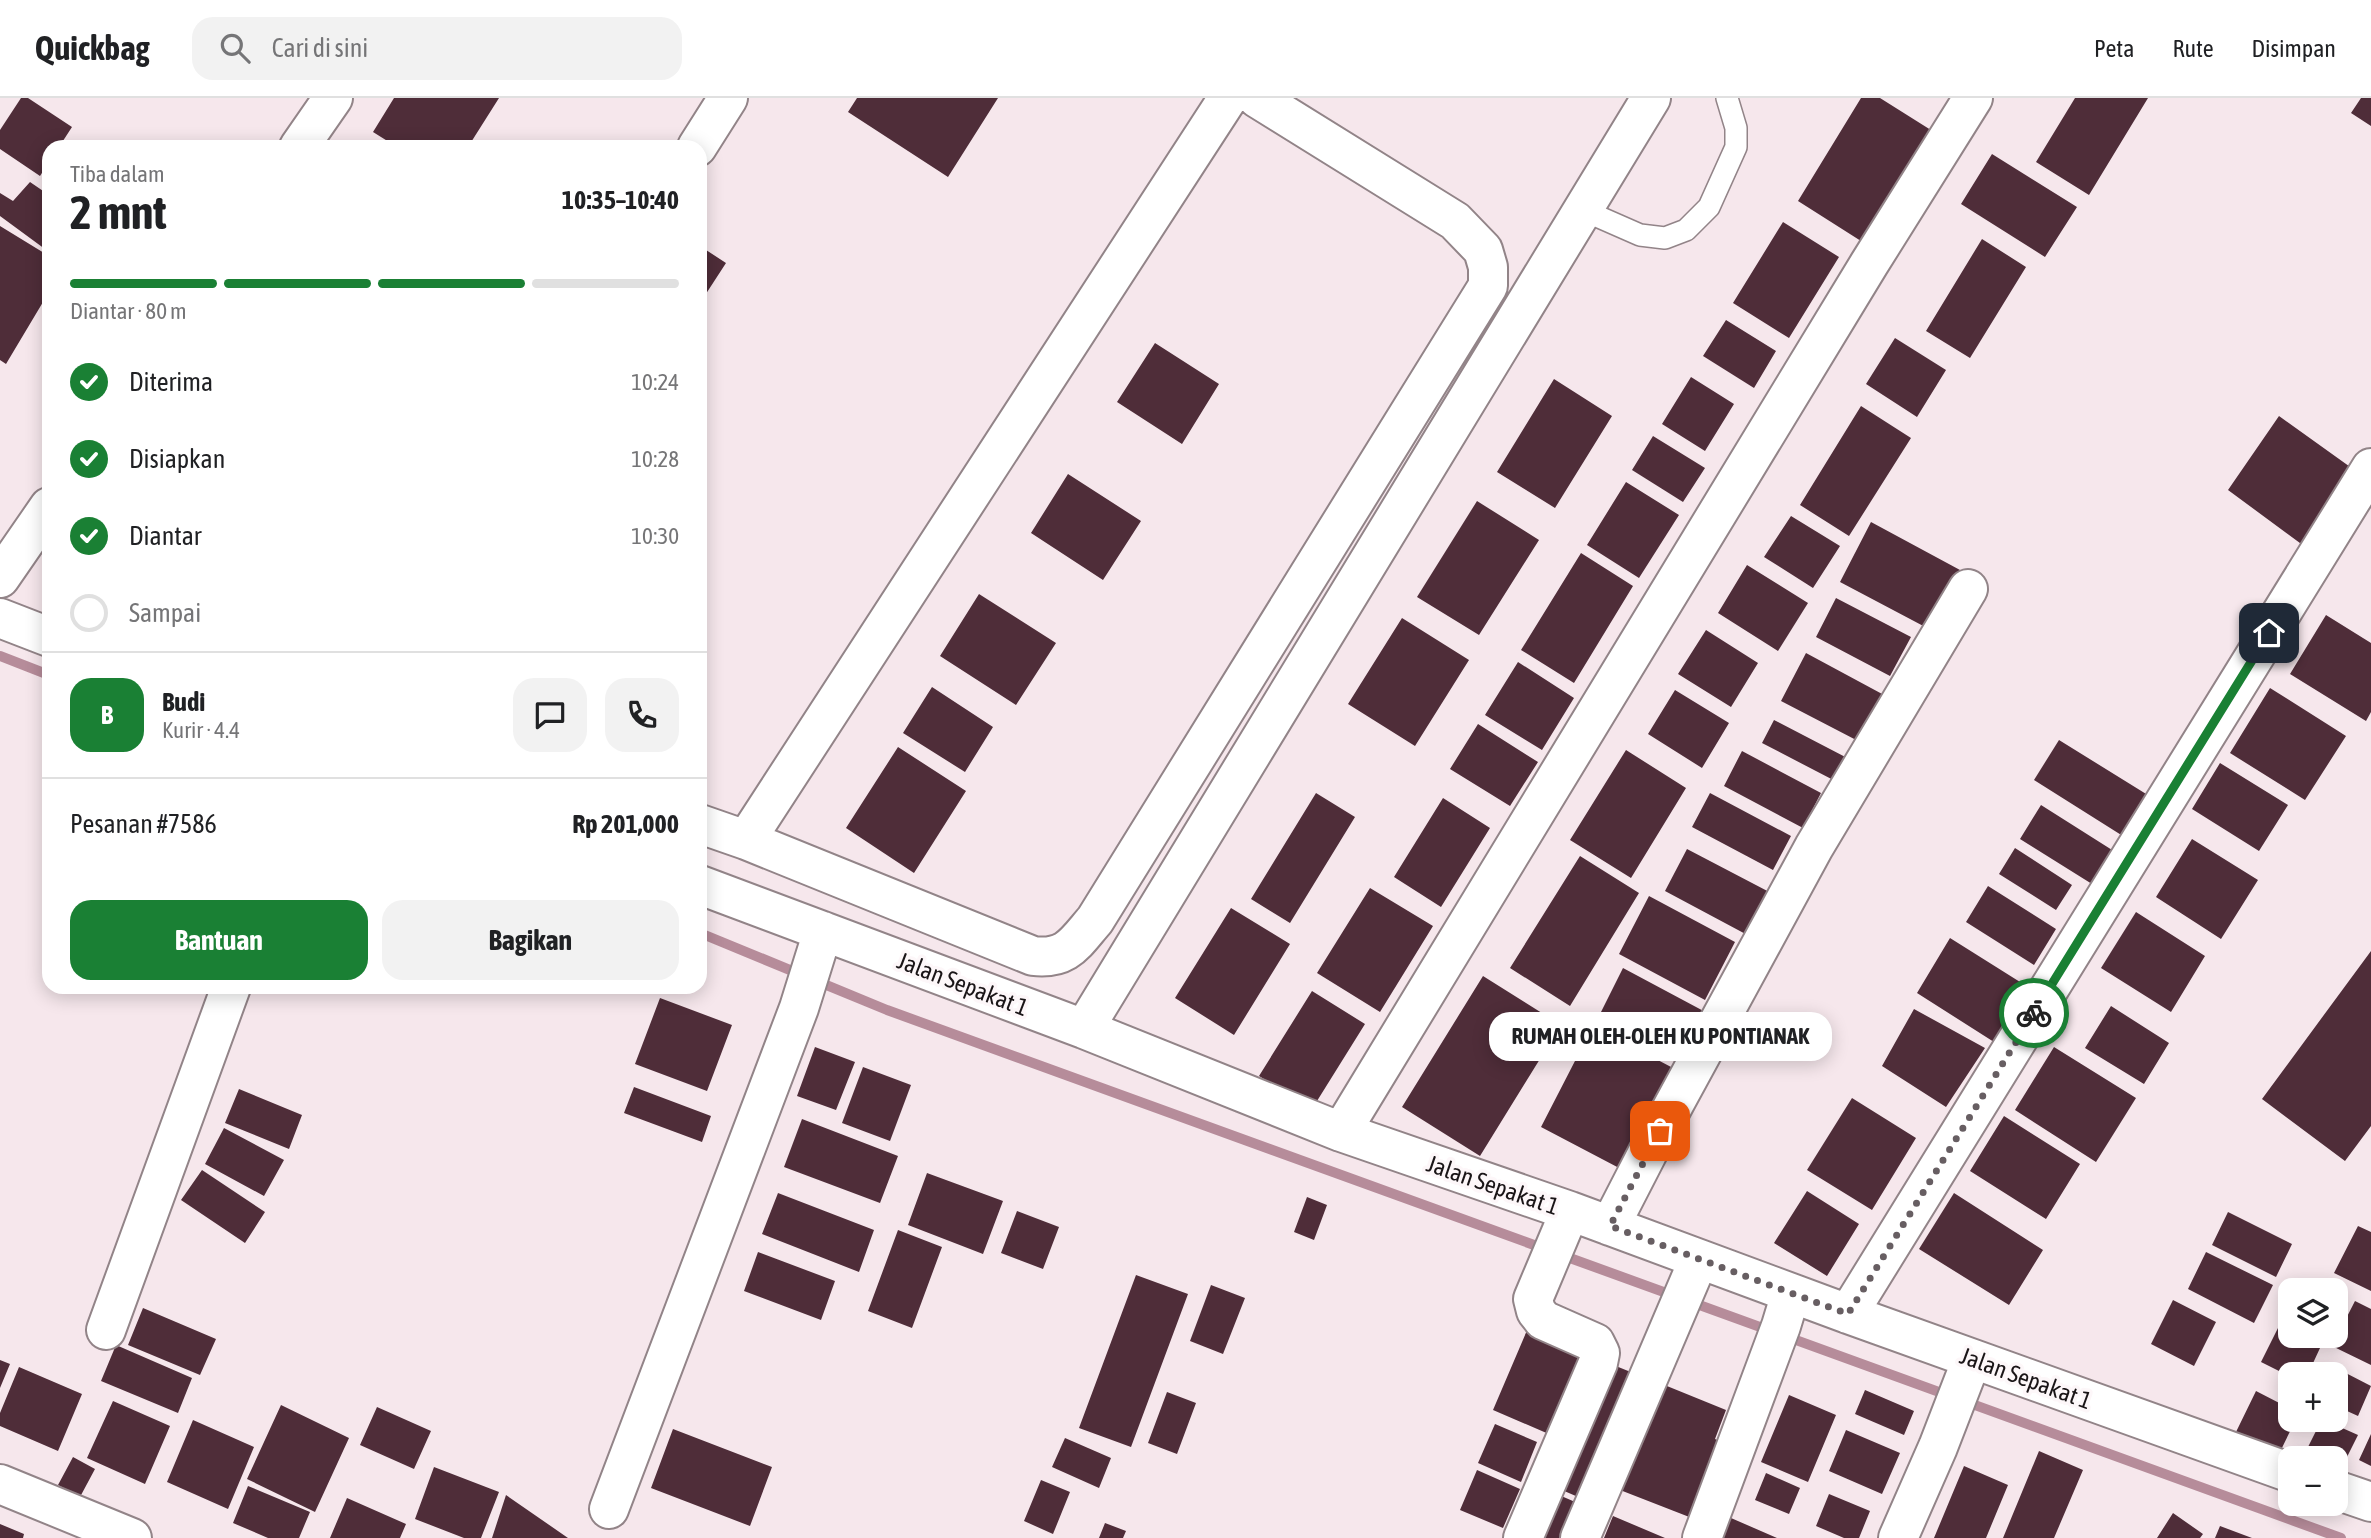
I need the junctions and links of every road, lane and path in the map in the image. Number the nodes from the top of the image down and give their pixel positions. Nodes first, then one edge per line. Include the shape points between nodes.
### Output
1 (333, 98) edge
2 (728, 98) edge
3 (1228, 98) edge
4 (1257, 98) edge
5 (1651, 98) edge
6 (1727, 98) edge
7 (1973, 98) edge
8 (304, 140) edge
9 (701, 140) edge
10 (1583, 210) junction
11 (2371, 468) edge
12 (42, 517) edge
13 (0, 578) edge
14 (1968, 589) dead end
15 (0, 618) edge
16 (42, 634) edge
17 (707, 826) edge
18 (746, 840) junction
19 (707, 889) edge
20 (819, 946) junction
21 (228, 994) edge
22 (1084, 1030) junction
23 (1341, 1132) junction
24 (1610, 1226) junction
25 (1557, 1241) junction
26 (1686, 1291) junction
27 (1786, 1309) junction
28 (1848, 1314) junction
29 (106, 1330) dead end
30 (1967, 1371) junction
31 (2278, 1469) edge
32 (0, 1484) edge
33 (2348, 1494) edge
34 (2371, 1502) edge
35 (608, 1509) dead end
36 (132, 1538) edge
37 (1523, 1538) edge
38 (1580, 1538) edge
39 (1702, 1538) edge
40 (1898, 1538) edge

1 - 8 street
2 - 9 street
3 - 18 street
4 - 18 street via 1455,221 1483,250 1488,286 1095,919 1066,952 1033,957
5 - 10 street
6 - 10 lane via 1736,147 1709,207 1686,230 1665,237 1640,235
7 - 23 street
10 - 22 street
11 - 28 street
12 - 13 street
14 - 24 street via 1814,847
15 - 16 street
17 - 18 street
19 - 20 street, Jalan Sepakat 1
20 - 22 street, Jalan Sepakat 1
20 - 35 street
21 - 29 street
22 - 23 street, Jalan Sepakat 1
23 - 25 street, Jalan Sepakat 1
24 - 25 street, Jalan Sepakat 1
24 - 26 street, Jalan Sepakat 1
25 - 37 street via 1534,1300 1536,1311 1543,1320 1595,1343 1600,1353
26 - 27 street, Jalan Sepakat 1
26 - 38 street
27 - 28 street, Jalan Sepakat 1
27 - 39 street
28 - 30 street, Jalan Sepakat 1
30 - 31 street, Jalan Sepakat 1
30 - 40 street
32 - 36 street
33 - 34 street

